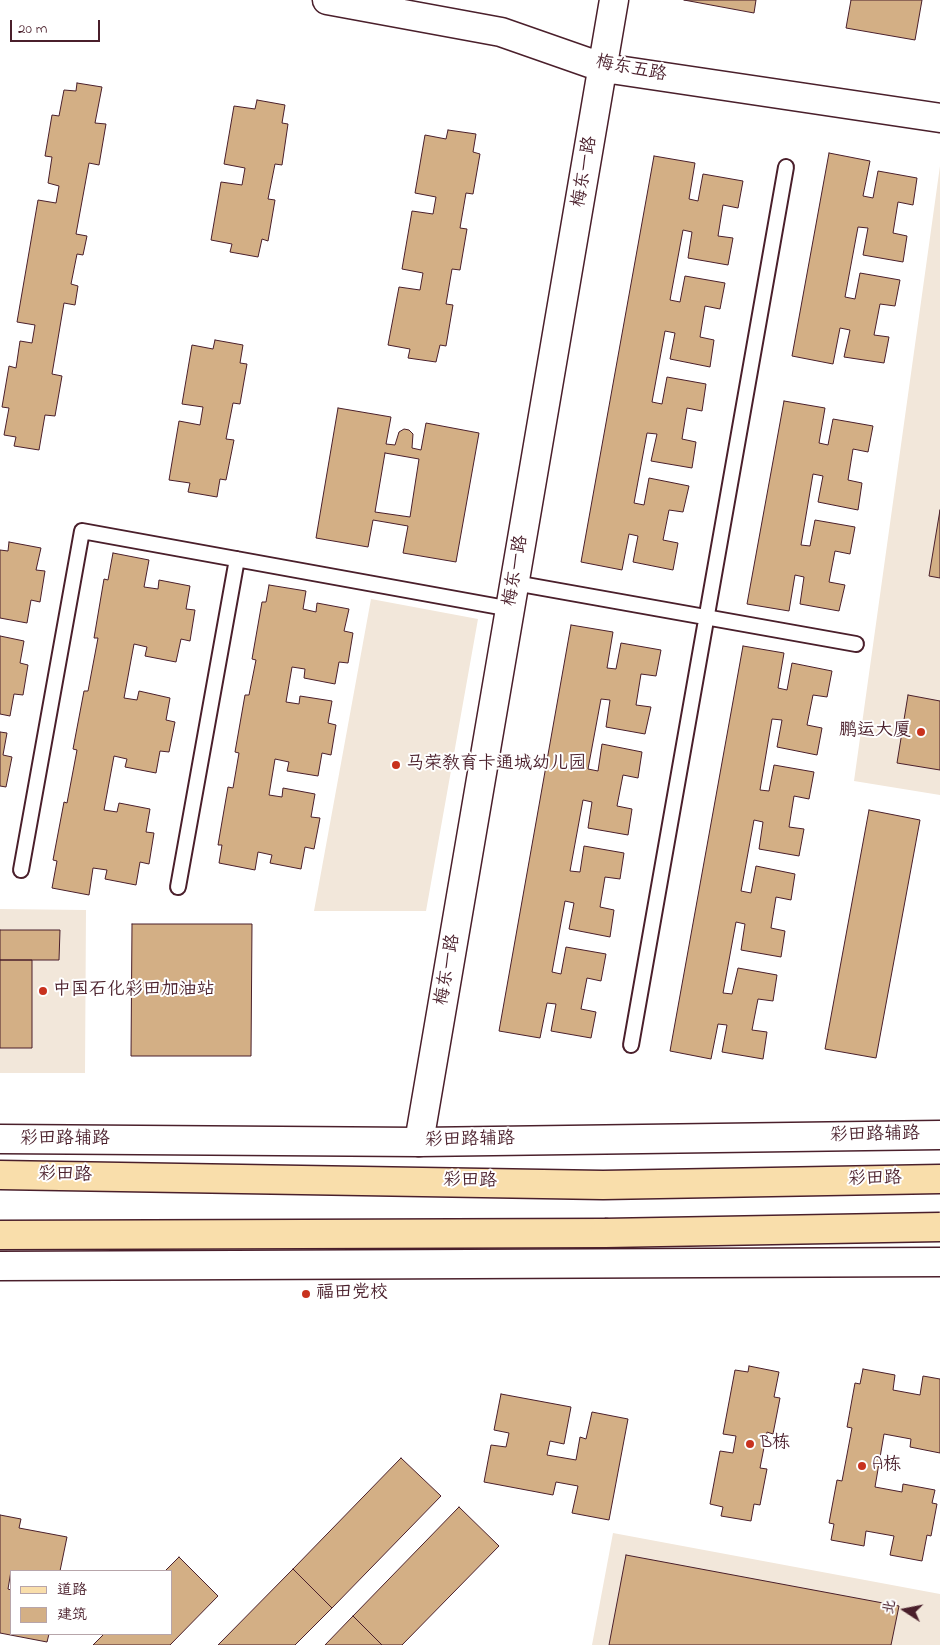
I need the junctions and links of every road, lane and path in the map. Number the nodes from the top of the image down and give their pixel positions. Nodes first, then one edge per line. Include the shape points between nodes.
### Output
1 (327, 0) edge
2 (614, 0) edge
3 (604, 68) junction
4 (940, 118) edge
5 (786, 167) dead end
6 (237, 559) junction
7 (513, 596) junction
8 (706, 617) junction
9 (856, 644) dead end
10 (21, 870) dead end
11 (178, 887) dead end
12 (630, 1045) dead end
13 (940, 1135) edge
14 (0, 1139) edge
15 (419, 1142) junction
16 (0, 1175) edge
17 (940, 1179) edge
18 (940, 1227) edge
19 (0, 1235) edge
20 (940, 1262) edge
21 (7, 1269) edge

1 - 3 main road, 梅东五路 via 501,32
2 - 3 main road, 梅东一路
3 - 4 main road, 梅东五路
3 - 7 main road, 梅东一路
5 - 8 lane
6 - 7 lane
6 - 10 lane via 82,531
6 - 11 lane
7 - 8 lane
7 - 15 main road, 梅东一路
8 - 9 lane
8 - 12 lane
13 - 15 main road, 彩田路辅路
14 - 15 main road, 彩田路辅路
16 - 17 main road, 彩田路 via 603,1185
18 - 19 main road, bridge via 605,1233
20 - 21 main road

